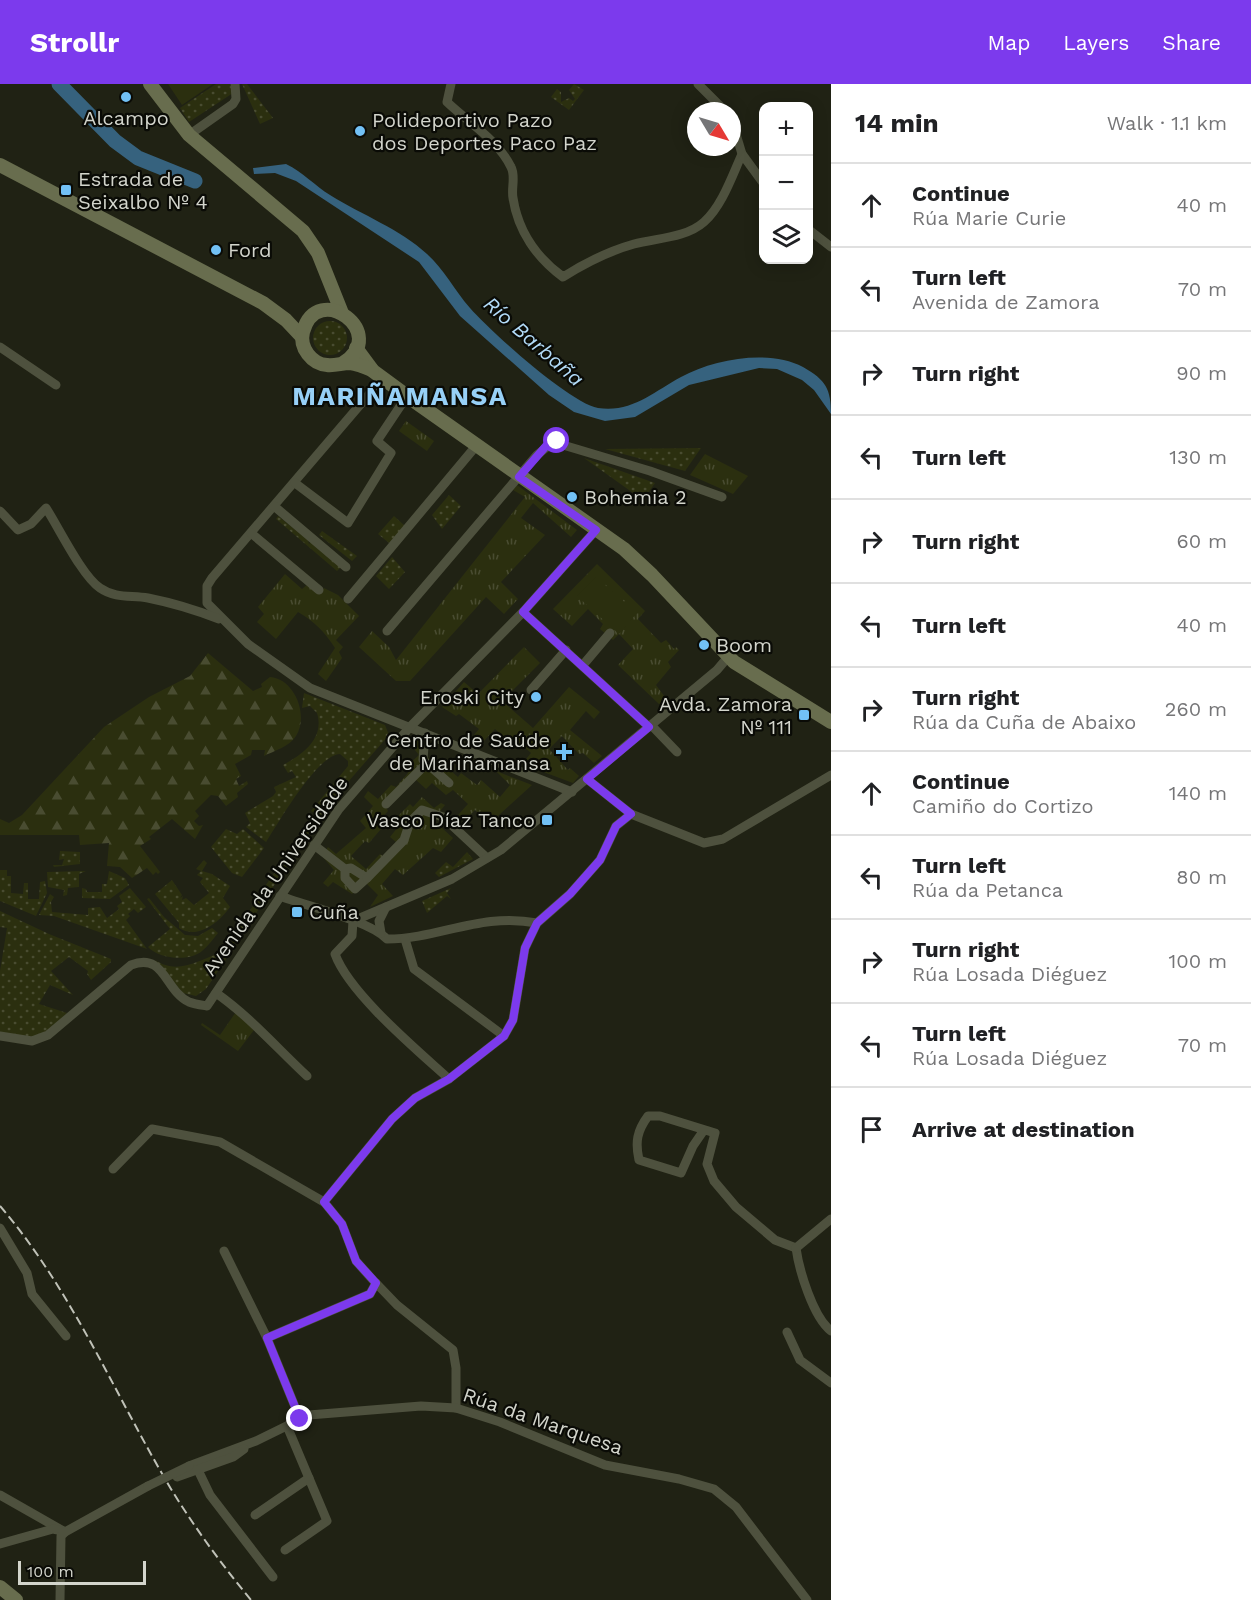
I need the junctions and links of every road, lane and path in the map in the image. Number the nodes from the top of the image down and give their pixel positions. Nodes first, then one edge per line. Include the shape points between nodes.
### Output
1 (150, 84) edge
2 (236, 84) edge
3 (439, 84) edge
4 (698, 84) edge
5 (450, 86) edge
6 (716, 102) edge
7 (189, 135) junction
8 (741, 151) edge
9 (742, 154) junction
10 (0, 165) edge
11 (759, 177) edge
12 (813, 233) edge
13 (831, 247) edge
14 (328, 282) junction
15 (270, 307) junction
16 (324, 311) junction
17 (342, 313) junction
18 (310, 318) junction
19 (302, 338) junction
20 (0, 346) edge
21 (356, 348) junction
22 (343, 363) junction
23 (378, 374) junction
24 (56, 386) dead end
25 (407, 396) junction
26 (476, 446) junction
27 (519, 477) junction
28 (295, 483) junction
29 (722, 497) dead end
30 (274, 506) junction
31 (0, 511) edge
32 (596, 530) junction
33 (251, 533) junction
34 (346, 567) dead end
35 (319, 590) dead end
36 (348, 599) dead end
37 (523, 612) junction
38 (224, 621) junction
39 (387, 631) dead end
40 (610, 633) dead end
41 (566, 650) junction
42 (728, 657) junction
43 (583, 665) junction
44 (531, 690) dead end
45 (831, 722) edge
46 (650, 726) junction
47 (410, 727) junction
48 (425, 733) junction
49 (677, 752) dead end
50 (427, 763) junction
51 (831, 775) edge
52 (587, 779) junction
53 (449, 783) dead end
54 (572, 792) junction
55 (387, 804) dead end
56 (631, 814) junction
57 (314, 845) junction
58 (487, 858) junction
59 (345, 869) junction
60 (367, 878) junction
61 (279, 896) junction
62 (386, 907) junction
63 (353, 921) junction
64 (537, 923) junction
65 (381, 933) junction
66 (405, 939) junction
67 (216, 993) junction
68 (0, 1036) edge
69 (504, 1036) junction
70 (307, 1076) dead end
71 (449, 1079) junction
72 (704, 1130) junction
73 (113, 1169) dead end
74 (324, 1202) junction
75 (831, 1219) edge
76 (0, 1228) edge
77 (796, 1248) junction
78 (224, 1251) dead end
79 (376, 1283) junction
80 (831, 1330) edge
81 (787, 1332) dead end
82 (66, 1336) dead end
83 (267, 1338) junction
84 (831, 1383) edge
85 (456, 1408) junction
86 (300, 1419) junction
87 (287, 1425) junction
88 (194, 1468) junction
89 (177, 1477) dead end
90 (309, 1478) junction
91 (0, 1495) edge
92 (255, 1515) dead end
93 (65, 1532) junction
94 (0, 1544) edge
95 (285, 1550) dead end
96 (273, 1577) dead end
97 (0, 1587) edge
98 (16, 1600) edge
99 (60, 1600) edge
100 (807, 1600) edge

1 - 7 street
2 - 7 street via 233,104
3 - 5 street
4 - 6 street
5 - 9 street via 447,102 502,150 513,170 513,197 522,230 544,263 563,277 632,244 691,231 706,221
7 - 14 street via 303,231 318,253
8 - 9 street
9 - 11 street
10 - 15 street
12 - 13 street
14 - 16 street
14 - 17 street
15 - 18 street via 298,318
15 - 19 street
16 - 17 street
16 - 18 street
17 - 21 street via 357,330
18 - 19 street
19 - 22 street via 307,352 317,362 328,366
20 - 24 street
21 - 22 street
21 - 23 street
22 - 23 street
23 - 25 street
23 - 28 street
25 - 26 street
25 - 28 street via 377,441 391,453 348,523
26 - 27 street
26 - 36 street
27 - 29 street via 546,446 557,441
27 - 32 street
27 - 39 street
28 - 30 street
30 - 33 street
30 - 34 street
31 - 38 street via 18,530 31,524 46,508 98,587 118,597 146,598
32 - 37 street, Avenida da Universidade
32 - 42 street via 640,563
33 - 35 street
33 - 38 street via 207,586 207,603
37 - 41 street
37 - 47 street, Avenida da Universidade
38 - 47 street via 272,663 310,688
40 - 43 street
41 - 43 street
41 - 44 street
42 - 45 street
42 - 46 street
43 - 46 street
46 - 49 street
46 - 52 street
47 - 48 street
47 - 57 street, Avenida da Universidade via 339,809
48 - 50 street via 423,759
48 - 54 street
50 - 53 street
50 - 55 street
51 - 56 street via 723,839 704,843
52 - 54 street
52 - 56 street
54 - 58 street
56 - 64 street via 616,826 600,860
57 - 59 street
57 - 61 street, Avenida da Universidade
58 - 60 street via 443,817 422,810 410,822 404,840
58 - 62 street via 452,879
59 - 60 street via 351,868
59 - 60 street via 345,878 355,889
61 - 63 street
61 - 67 street, Avenida da Universidade
62 - 63 street
62 - 65 street via 379,921
63 - 65 street
63 - 71 street via 352,936 335,954 339,966 385,1019
64 - 66 street via 516,919 481,922
64 - 69 street via 525,948 513,1020
65 - 66 street via 387,939
66 - 69 street via 414,969
67 - 68 street, Avenida da Universidade via 207,1006 188,1002 155,965 142,961 131,965 48,1035 32,1041
67 - 70 street via 238,1009
69 - 71 street
71 - 74 street via 415,1098 392,1119
72 - 72 street via 681,1173 639,1160 636,1145 648,1116
72 - 77 street via 715,1133 707,1164 714,1180 736,1207 775,1240
73 - 74 street via 152,1129 220,1142
74 - 79 street via 342,1224 356,1261
75 - 77 street
76 - 82 street via 27,1273 32,1294
77 - 80 street via 808,1291 824,1325
78 - 83 street
79 - 83 street via 370,1294
79 - 85 street via 453,1350
81 - 84 street via 800,1360
83 - 86 street
85 - 86 street, Rúa da Marquesa via 421,1406 309,1415
85 - 100 street, Rúa da Marquesa via 605,1465 714,1490 736,1507
86 - 87 street, Rúa da Marquesa
87 - 88 street, Rúa da Marquesa
87 - 90 street
88 - 89 street, Rúa da Marquesa
88 - 93 street, Rúa da Marquesa, bridge via 148,1486
88 - 96 street
90 - 92 street
90 - 95 street via 327,1521
91 - 93 street
93 - 94 street via 53,1529
93 - 99 street via 60,1540
97 - 98 street

